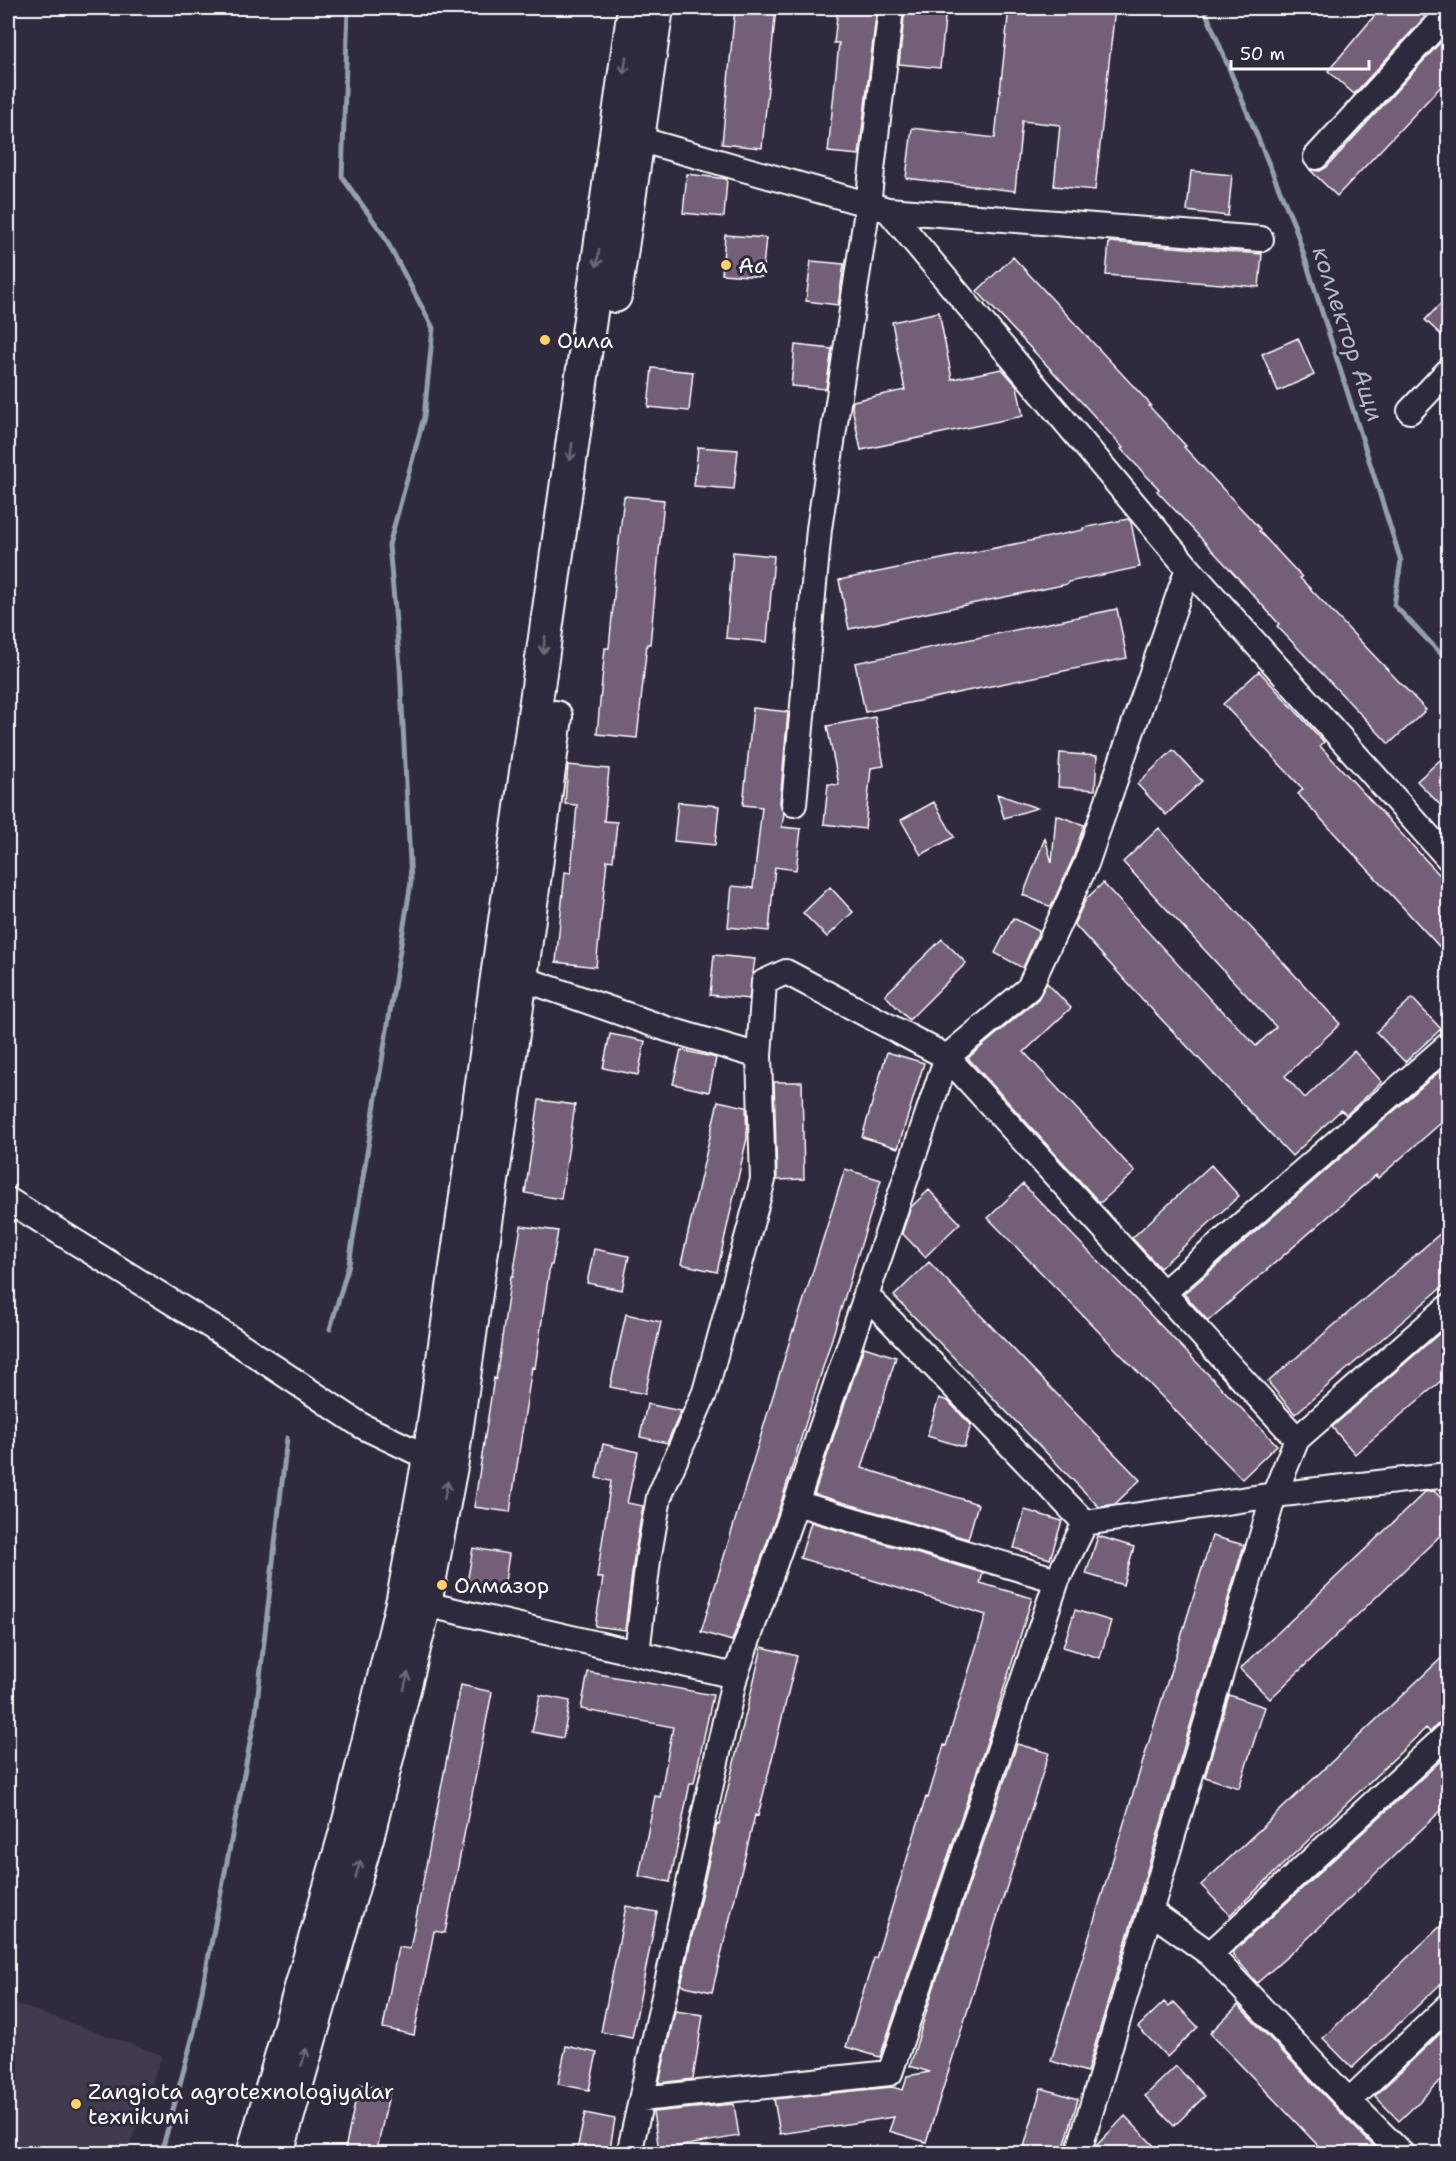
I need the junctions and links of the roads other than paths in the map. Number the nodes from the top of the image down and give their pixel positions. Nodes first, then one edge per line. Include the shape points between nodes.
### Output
1 (634, 8) edge
2 (657, 8) edge
3 (891, 8) edge
4 (1449, 13) edge
5 (638, 139) junction
6 (1316, 157) dead end
7 (878, 207) junction
8 (1262, 240) dead end
9 (1449, 371) edge
10 (1410, 411) dead end
11 (1188, 568) junction
12 (794, 804) dead end
13 (1449, 858) edge
14 (521, 978) junction
15 (1449, 1045) edge
16 (759, 1056) junction
17 (947, 1057) junction
18 (8, 1200) edge
19 (1162, 1293) junction
20 (865, 1294) junction
21 (1449, 1307) edge
22 (1297, 1439) junction
23 (429, 1458) junction
24 (1449, 1474) edge
25 (1274, 1495) junction
26 (796, 1503) junction
27 (1085, 1522) junction
28 (1057, 1580) junction
29 (425, 1604) junction
30 (637, 1653) junction
31 (735, 1676) junction
32 (1449, 1734) edge
33 (1150, 1911) junction
34 (1210, 1954) junction
35 (1449, 2006) edge
36 (641, 2099) junction
37 (1349, 2101) junction
38 (253, 2154) edge
39 (277, 2154) edge
40 (629, 2154) edge
41 (1078, 2154) edge
42 (1402, 2154) edge

1 -> 23 main road
2 - 5 main road
3 - 7 street
4 - 6 street
5 - 7 street
5 - 14 main road
7 - 8 street
7 - 11 street
7 - 12 street via 819,529
9 - 10 street
11 - 13 street
11 - 17 street via 1086,864 1029,988
14 - 16 street
29 -> 14 main road via 452,1461
15 - 19 street
16 - 17 street via 764,982 786,972
16 - 30 street via 763,1180 705,1392 659,1497
17 - 19 street
17 - 20 street
18 - 23 street via 233,1340 362,1426
19 - 22 street
20 - 26 street
20 - 27 street
21 - 22 street
22 - 25 street
23 - 38 main road via 403,1599 349,1821
24 - 25 street
25 - 27 street
25 - 33 street
26 - 28 street
26 - 31 street
27 - 28 street
28 - 36 street via 890,2073
29 - 30 street
39 -> 29 main road via 370,1827
30 - 31 street
31 - 36 street
32 - 34 street
33 - 34 street
33 - 41 street
34 - 37 street
35 - 37 street
36 - 40 street
37 - 42 street

